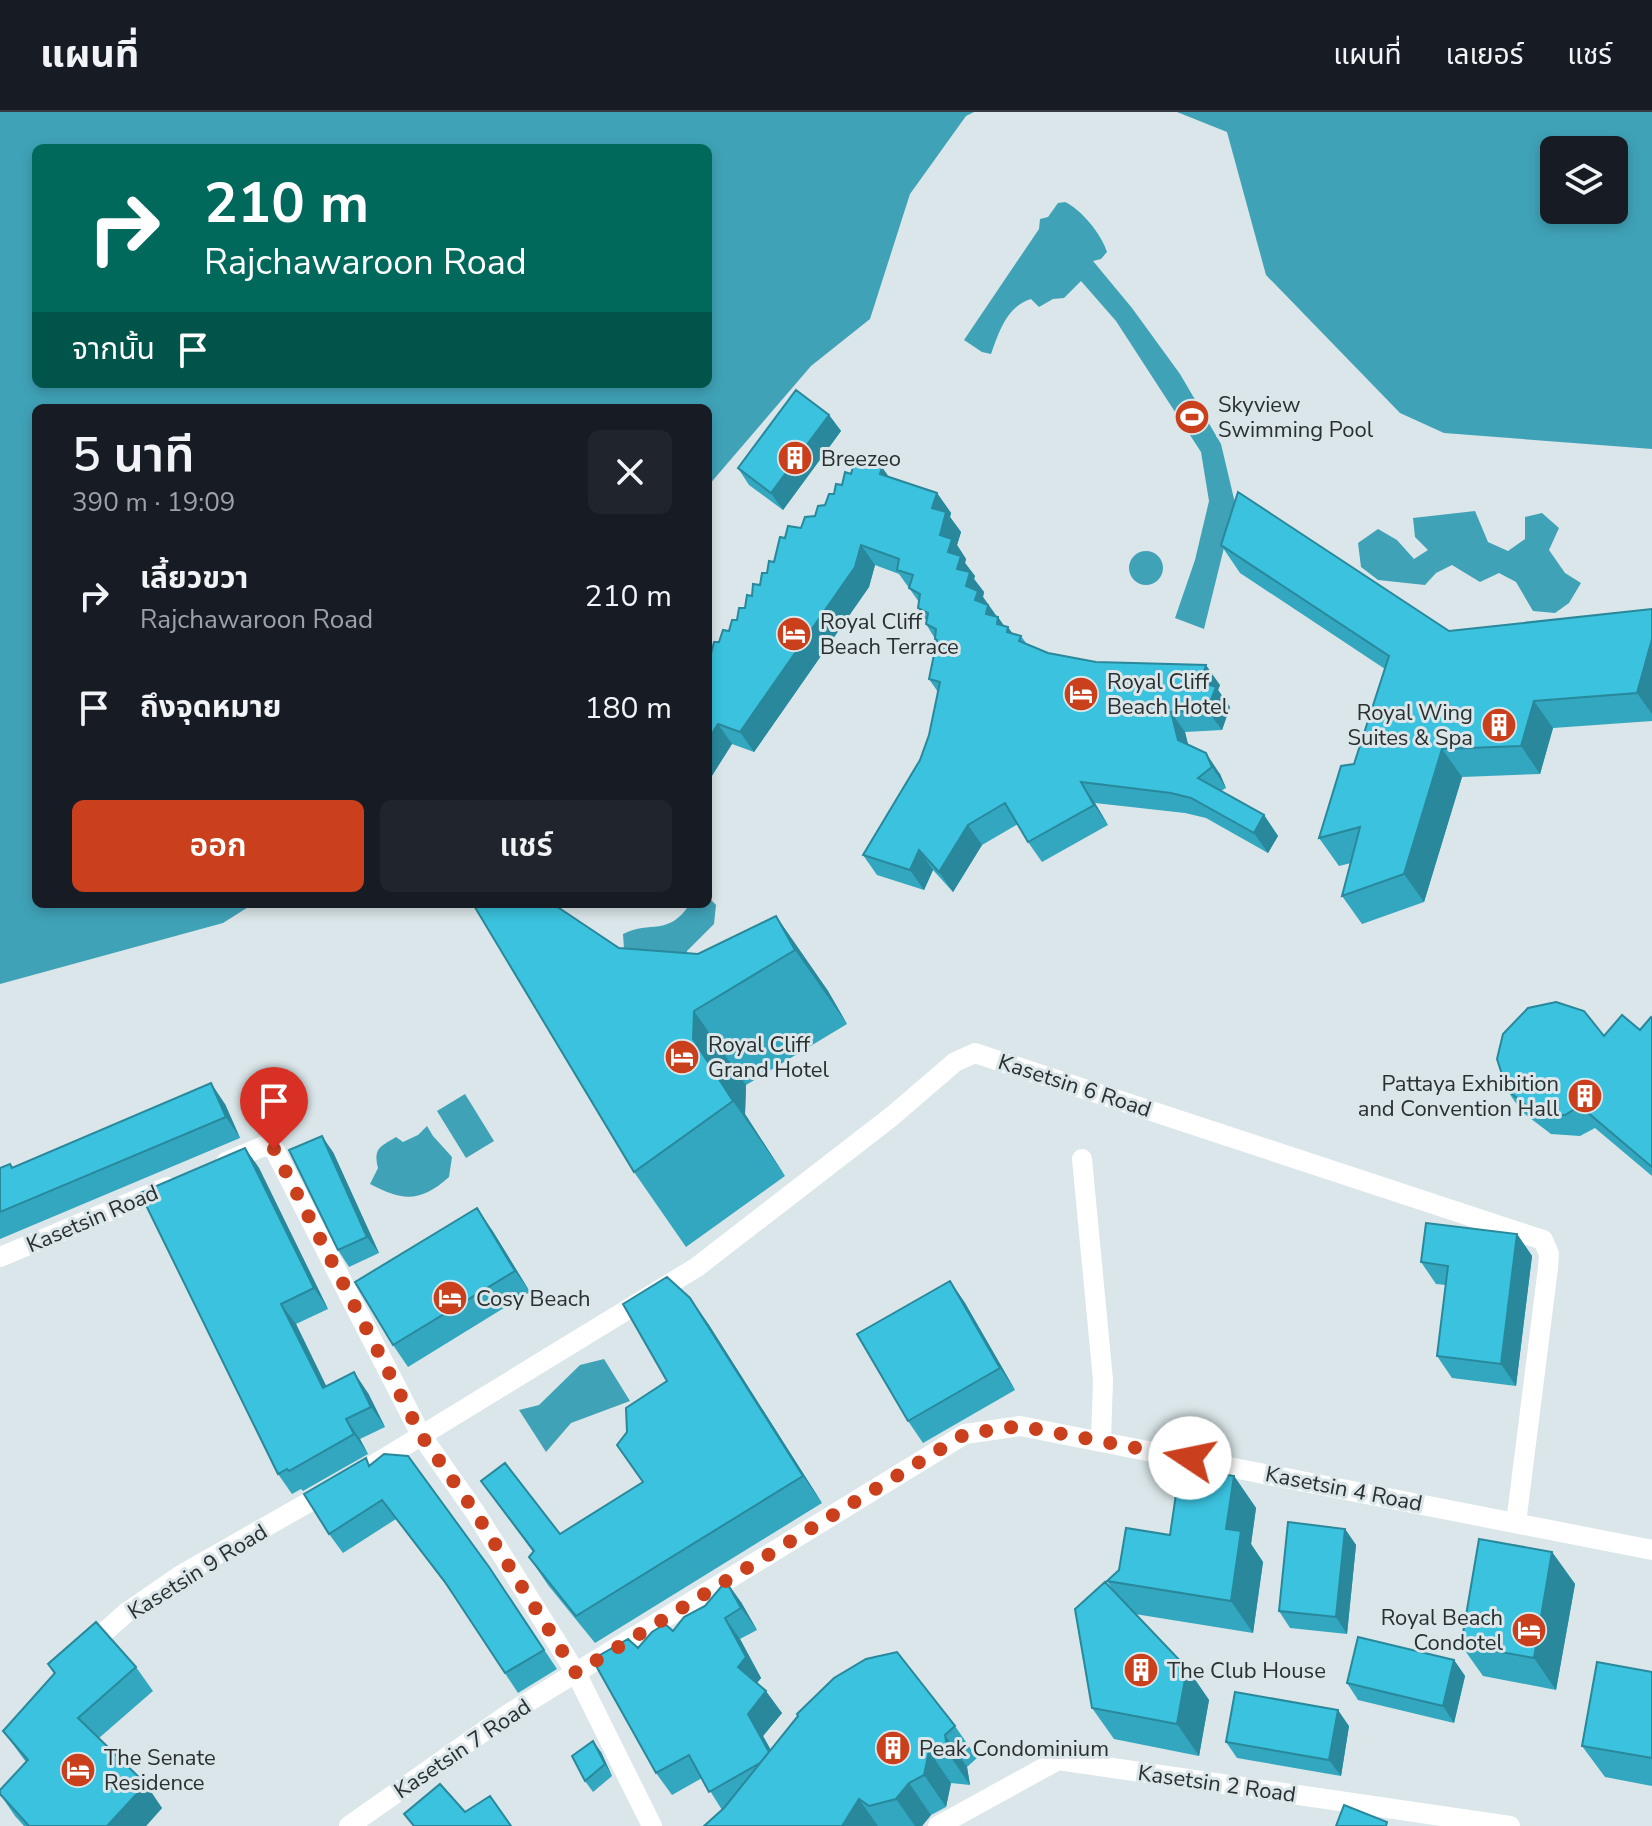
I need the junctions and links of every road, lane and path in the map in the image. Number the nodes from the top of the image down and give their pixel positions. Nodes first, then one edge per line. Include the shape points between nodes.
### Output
1 (1082, 1159) dead end
2 (0, 1257) edge
3 (421, 1435) junction
4 (1101, 1440) junction
5 (1516, 1523) junction
6 (1652, 1550) edge
7 (72, 1660) edge
8 (576, 1673) junction
9 (1435, 1821) edge
10 (349, 1826) edge
11 (652, 1826) edge
12 (938, 1826) edge
13 (1510, 1826) edge

1 - 4 street via 1103,1380
2 - 3 street, Kasetsin Road via 264,1146 274,1149
3 - 5 street, Kasetsin 6 Road via 697,1267 955,1062 975,1053 1543,1240 1548,1268
3 - 7 street, Kasetsin 9 Road via 181,1575
3 - 8 street
4 - 5 street, Kasetsin 4 Road
4 - 8 street, Kasetsin 4 Road via 1020,1426 965,1434
5 - 6 street, Kasetsin 4 Road
8 - 10 street, Kasetsin 7 Road
8 - 11 street
9 - 12 street, Kasetsin 2 Road via 1058,1760
9 - 13 street, Kasetsin 2 Road

